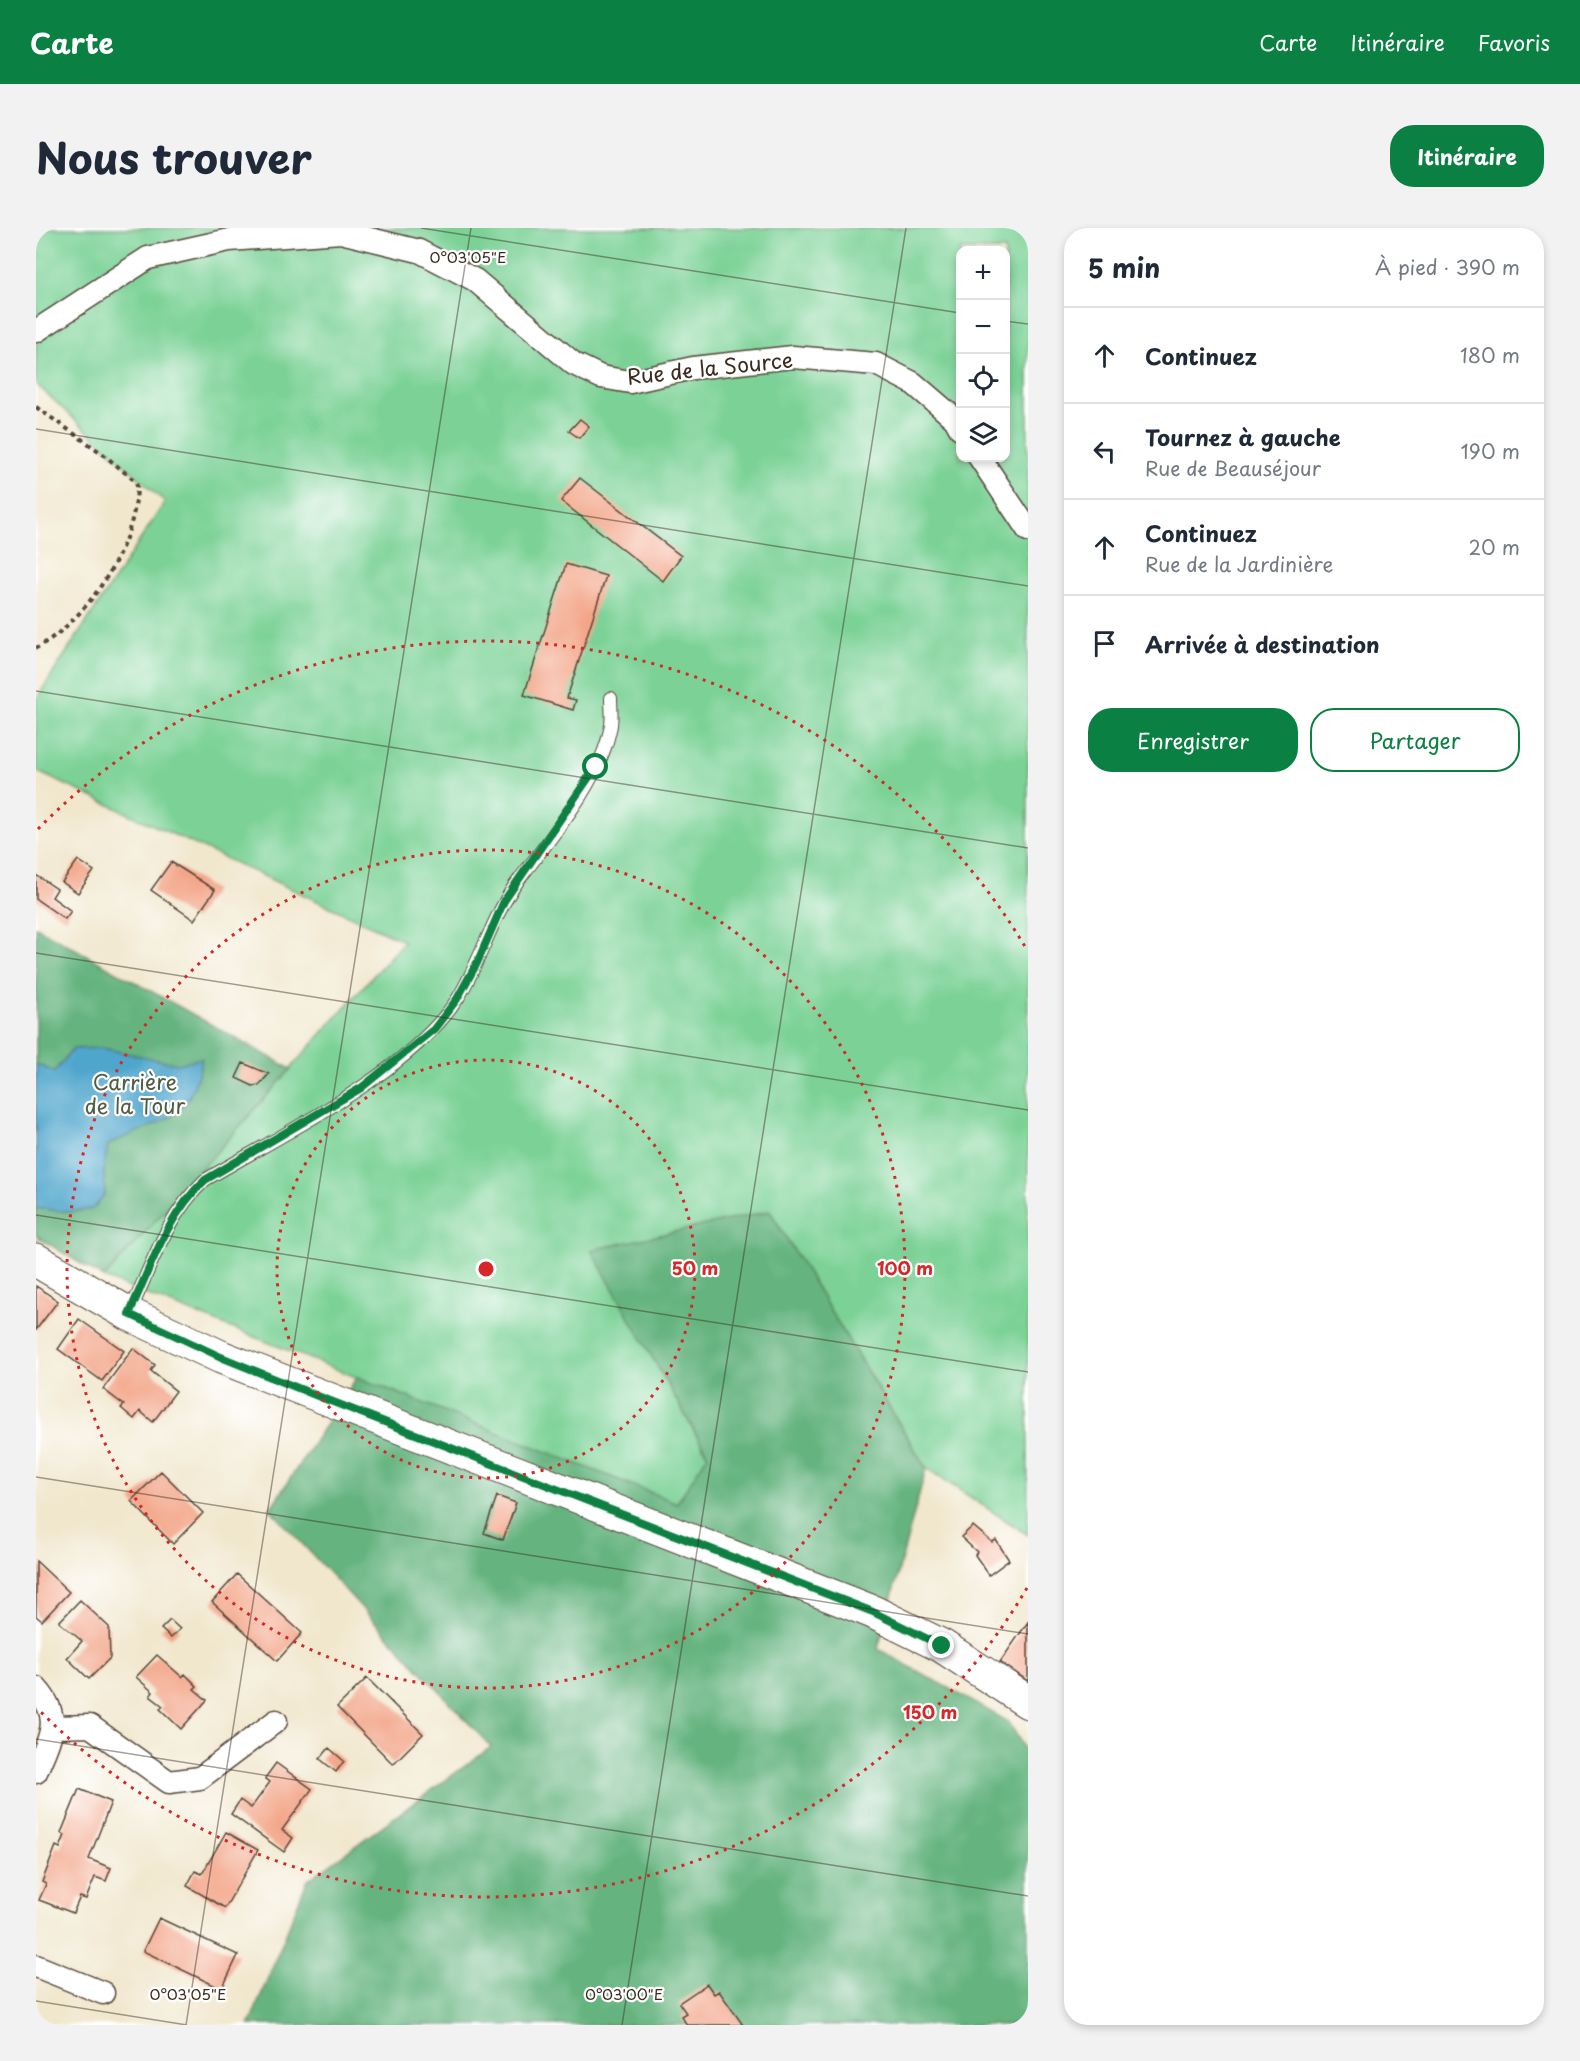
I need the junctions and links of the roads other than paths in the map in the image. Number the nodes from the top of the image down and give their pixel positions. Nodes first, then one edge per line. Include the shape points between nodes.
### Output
1 (36, 331) edge
2 (956, 421) edge
3 (983, 462) edge
4 (1028, 530) edge
5 (611, 698) dead end
6 (36, 1260) edge
7 (129, 1314) junction
8 (36, 1688) edge
9 (1028, 1702) edge
10 (276, 1720) dead end
11 (54, 1727) junction
12 (36, 1772) edge
13 (36, 1966) edge
14 (103, 1993) dead end

1 - 2 street, Rue de la Source via 148,258 229,240 341,232 419,251 475,280 573,364 601,377 630,382 693,368 793,357 876,364 913,383
3 - 4 street
5 - 7 lane via 611,729 596,767 504,901 467,981 434,1029 361,1088 205,1180 165,1233
6 - 7 street
7 - 9 street via 315,1395 873,1612 942,1646
8 - 11 street via 45,1698
10 - 11 street via 200,1778 169,1782 90,1726
11 - 12 street
13 - 14 street

